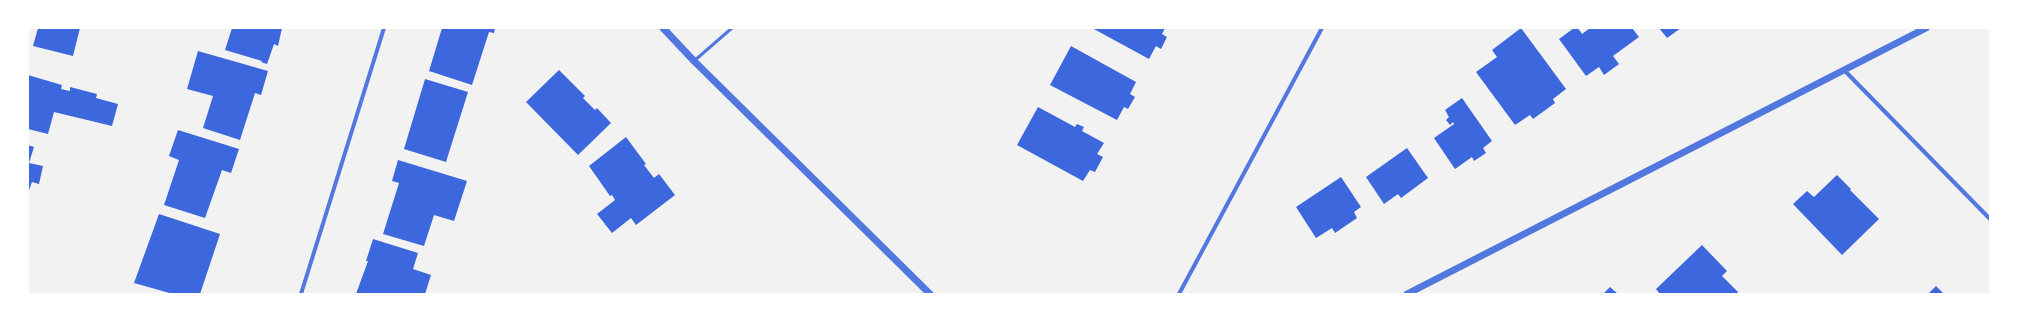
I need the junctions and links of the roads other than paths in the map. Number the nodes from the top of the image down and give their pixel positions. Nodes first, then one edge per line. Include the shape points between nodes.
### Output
1 (384, 28) edge
2 (663, 28) edge
3 (732, 28) edge
4 (1322, 28) edge
5 (1926, 28) edge
6 (694, 61) junction
7 (1844, 70) junction
8 (1990, 219) edge
9 (301, 294) edge
10 (930, 294) edge
11 (1180, 294) edge
12 (1407, 294) edge

1 - 9 street
2 - 6 street
3 - 6 lane
4 - 11 street
5 - 7 street
6 - 10 street
7 - 8 street
7 - 12 street

